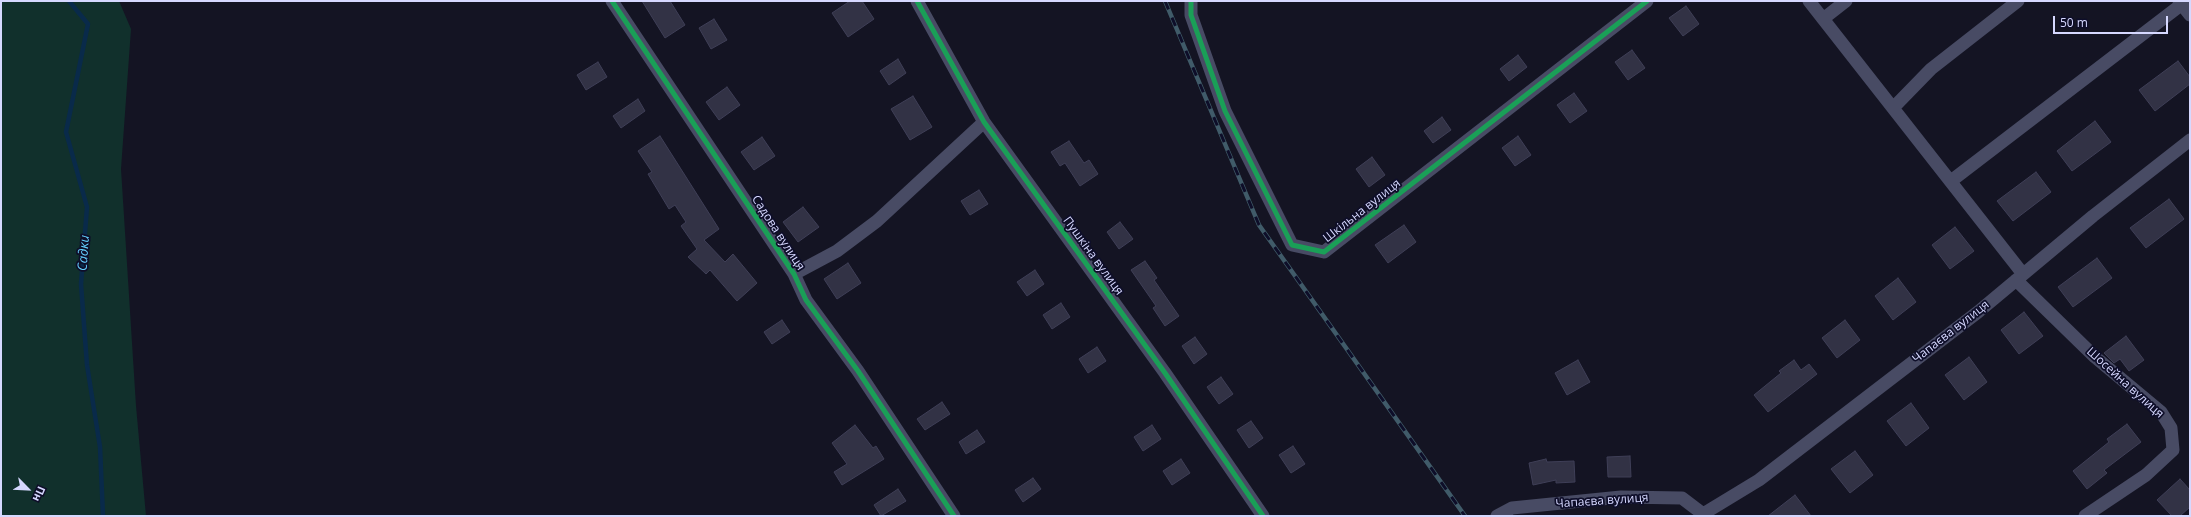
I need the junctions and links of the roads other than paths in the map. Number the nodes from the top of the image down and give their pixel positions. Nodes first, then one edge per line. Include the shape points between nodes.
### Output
1 (612, 1) edge
2 (917, 1) edge
3 (1192, 1) edge
4 (1647, 1) edge
5 (1809, 1) edge
6 (1846, 1) edge
7 (2018, 1) edge
8 (2182, 2) edge
9 (2190, 15) edge
10 (1823, 19) junction
11 (1893, 108) junction
12 (984, 122) junction
13 (2190, 140) edge
14 (1950, 181) junction
15 (794, 274) junction
16 (2020, 277) junction
17 (1703, 515) edge
18 (954, 516) edge
19 (1263, 516) edge
20 (1497, 516) edge
21 (2085, 516) edge

1 - 15 street, Садова вулиця
2 - 12 street, Пушкіна вулиця
3 - 4 street, Шкільна вулиця via 1191,15 1225,111 1292,245 1324,252
5 - 10 street
6 - 10 street
7 - 11 street via 1931,69
8 - 9 street
8 - 14 street
10 - 11 street
11 - 14 street
12 - 15 street via 877,221 837,251
12 - 19 street, Пушкіна вулиця via 1165,372
13 - 16 street, Чапаєва вулиця
14 - 16 street
15 - 18 street, Садова вулиця via 806,300 858,371
16 - 17 street, Чапаєва вулиця via 1759,480
16 - 21 street, Шосейна вулиця via 2095,357 2161,412 2171,428 2173,450 2146,475
17 - 20 street, Чапаєва вулиця via 1682,498 1621,497 1512,508

